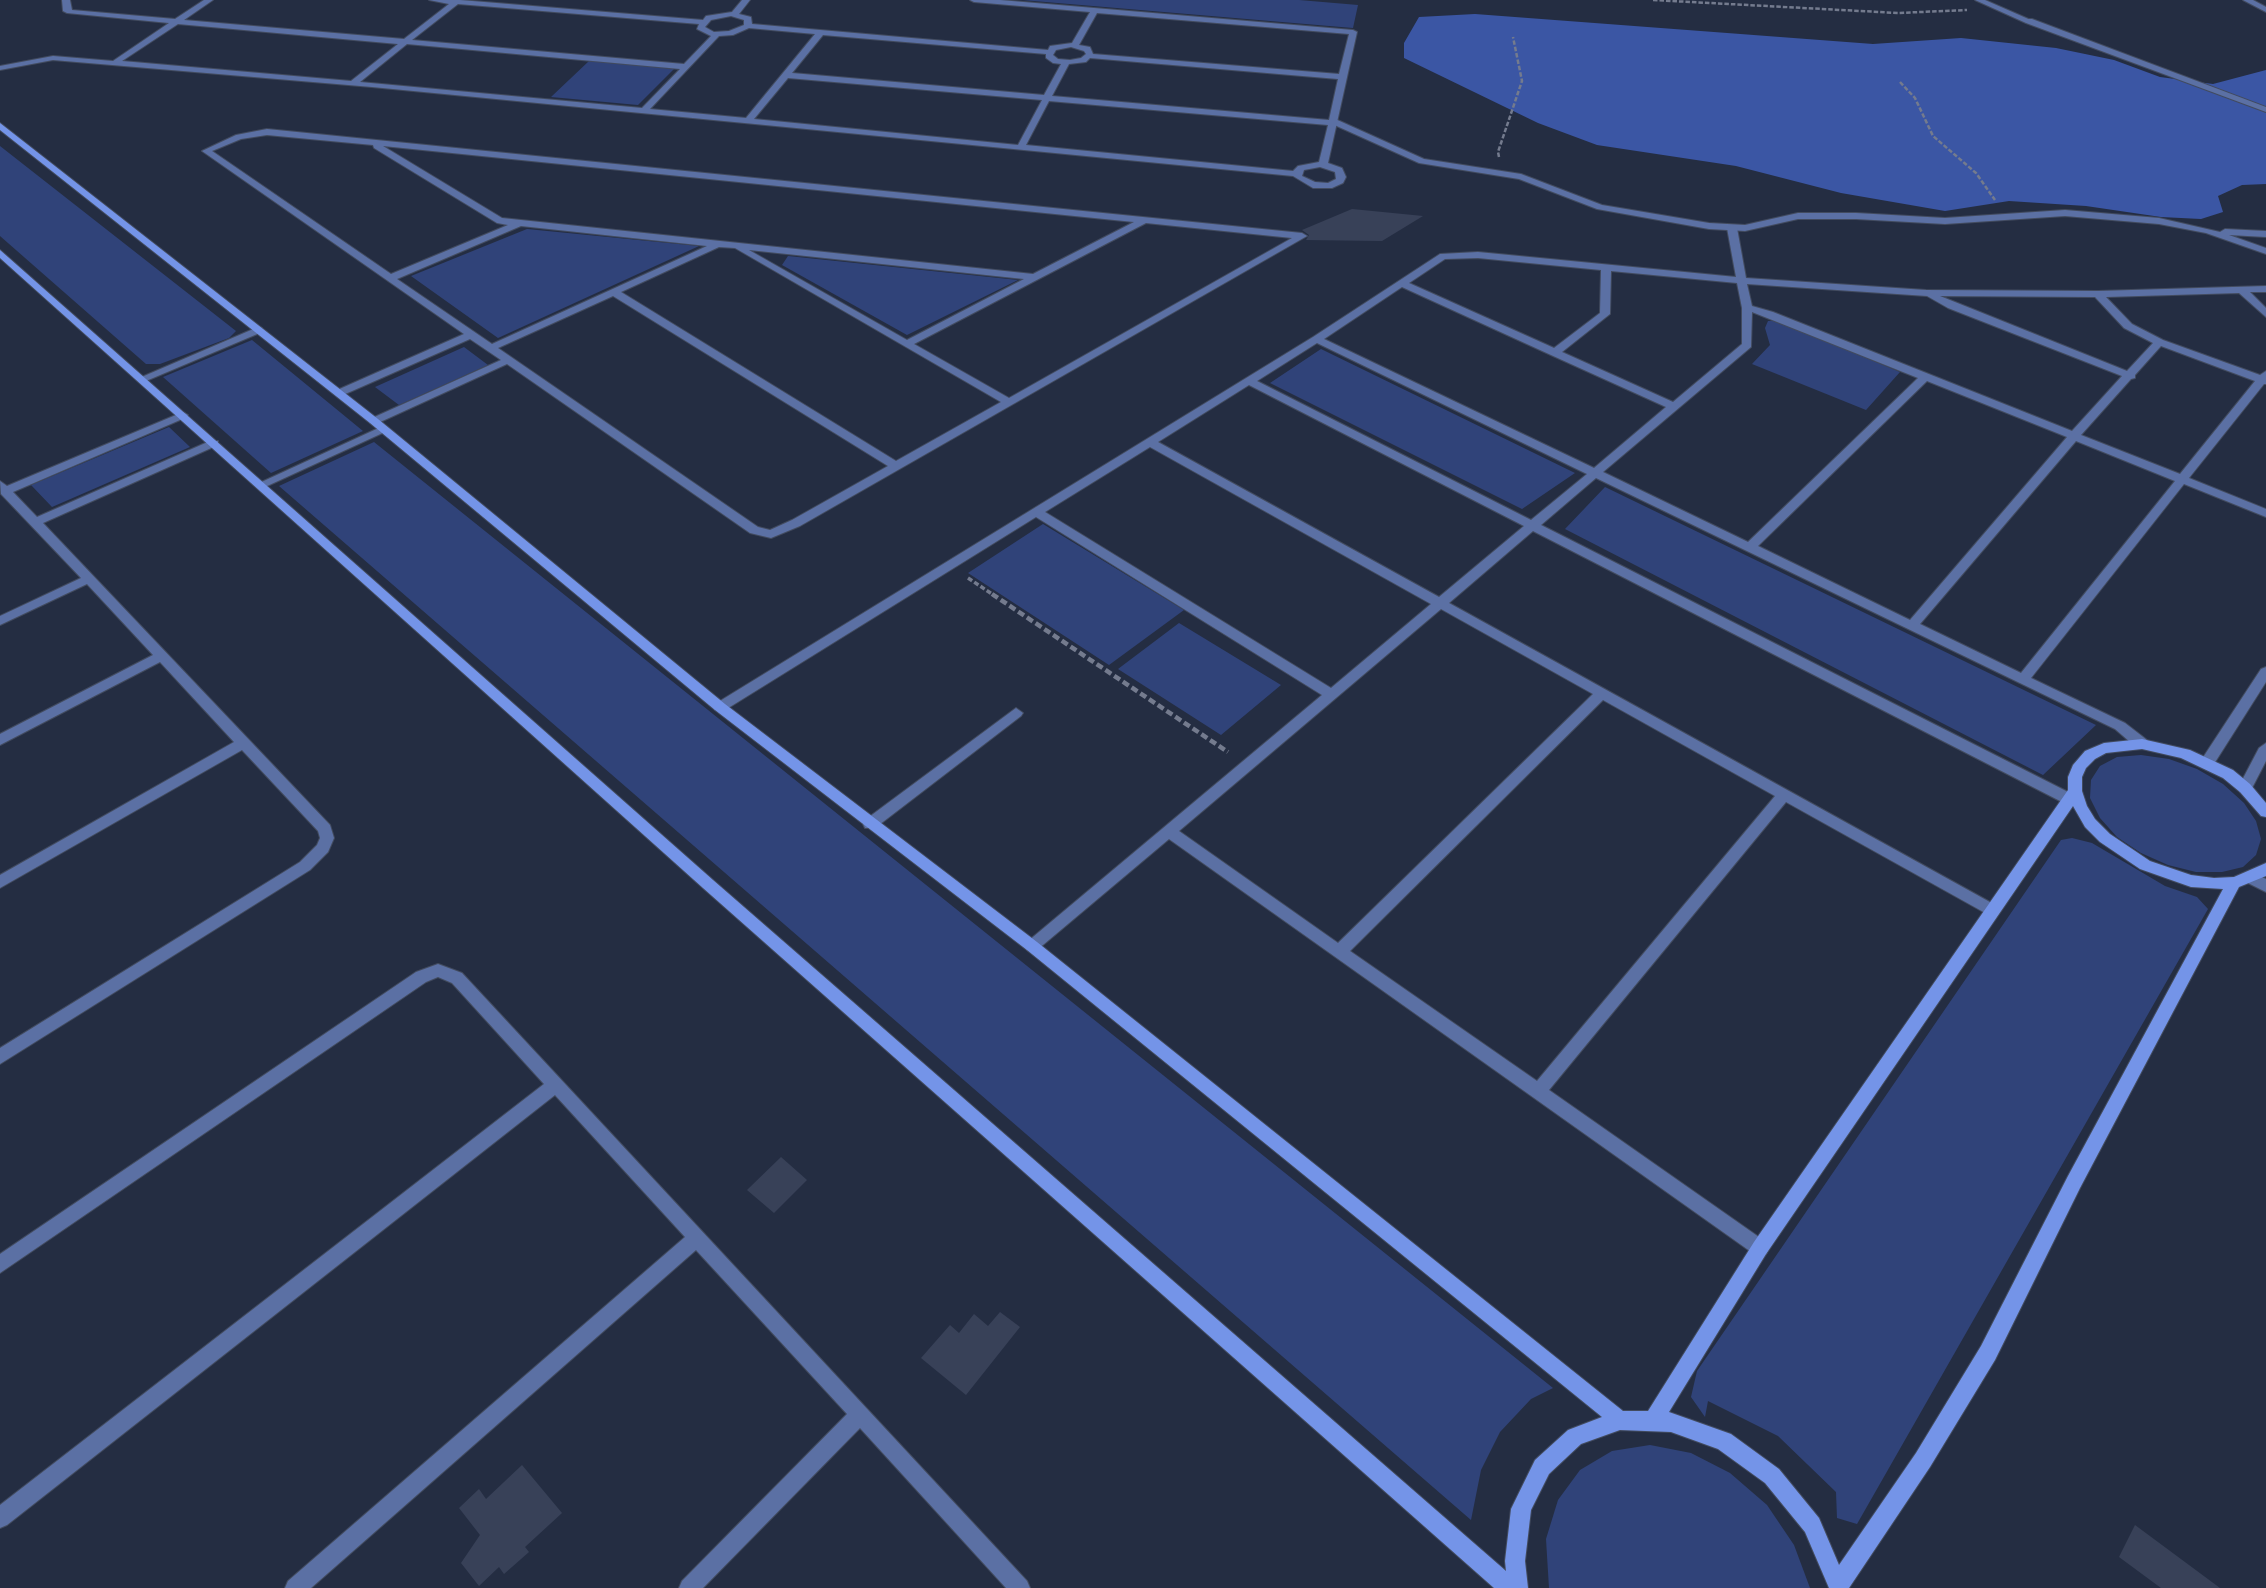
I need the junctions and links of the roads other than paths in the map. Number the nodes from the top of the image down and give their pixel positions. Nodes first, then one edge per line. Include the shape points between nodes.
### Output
1 (66, 0) edge
2 (209, 0) edge
3 (433, 0) edge
4 (746, 0) edge
5 (974, 0) edge
6 (1979, 0) edge
7 (2247, 0) edge
8 (456, 2) junction
9 (1095, 10) junction
10 (2266, 10) edge
11 (734, 15) junction
12 (175, 22) junction
13 (702, 22) junction
14 (748, 26) junction
15 (821, 32) junction
16 (717, 34) junction
17 (405, 42) junction
18 (1075, 45) junction
19 (1049, 52) junction
20 (1089, 56) junction
21 (1066, 62) junction
22 (113, 64) junction
23 (686, 67) junction
24 (0, 68) edge
25 (786, 75) junction
26 (1342, 77) junction
27 (352, 84) junction
28 (1047, 98) junction
29 (2266, 110) edge
30 (644, 111) junction
31 (748, 121) junction
32 (1333, 122) junction
33 (0, 126) edge
34 (372, 143) junction
35 (1020, 148) junction
36 (1323, 165) junction
37 (1296, 174) junction
38 (1144, 220) junction
39 (521, 223) junction
40 (1732, 228) junction
41 (2208, 231) junction
42 (2266, 234) edge
43 (719, 244) junction
44 (734, 245) junction
45 (2266, 251) edge
46 (0, 253) edge
47 (1606, 268) junction
48 (1034, 277) junction
49 (390, 278) junction
50 (1740, 281) junction
51 (1401, 284) junction
52 (2266, 289) edge
53 (2242, 290) junction
54 (615, 293) junction
55 (1927, 293) junction
56 (2098, 294) junction
57 (1746, 308) junction
58 (2266, 314) edge
59 (258, 330) junction
60 (471, 334) junction
61 (1317, 339) junction
62 (2159, 342) junction
63 (906, 344) junction
64 (491, 348) junction
65 (1555, 353) junction
66 (508, 360) junction
67 (1926, 376) junction
68 (2131, 376) junction
69 (2265, 378) edge
70 (142, 379) junction
71 (1249, 381) junction
72 (339, 393) junction
73 (1009, 402) junction
74 (1673, 406) junction
75 (183, 415) junction
76 (379, 425) junction
77 (2074, 436) junction
78 (1150, 442) junction
79 (214, 443) junction
80 (896, 466) junction
81 (1592, 473) junction
82 (2183, 479) junction
83 (261, 485) junction
84 (3, 488) edge
85 (1035, 512) junction
86 (2266, 513) edge
87 (35, 522) junction
88 (1531, 524) junction
89 (1749, 548) junction
90 (88, 579) junction
91 (1438, 602) junction
92 (0, 621) edge
93 (1912, 626) junction
94 (161, 656) junction
95 (2266, 672) edge
96 (2023, 679) junction
97 (1602, 693) junction
98 (1331, 694) junction
99 (720, 707) junction
100 (1016, 713) dead end
101 (0, 740) edge
102 (243, 744) junction
103 (2141, 744) junction
104 (2264, 757) edge
105 (2207, 763) junction
106 (2245, 788) junction
107 (1785, 794) junction
108 (2072, 795) junction
109 (2266, 812) edge
110 (870, 824) junction
111 (1168, 831) junction
112 (2266, 869) edge
113 (2243, 881) junction
114 (0, 882) edge
115 (2266, 886) edge
116 (1993, 910) junction
117 (1032, 946) junction
118 (1339, 952) junction
119 (0, 1057) edge
120 (555, 1085) junction
121 (1538, 1091) junction
122 (697, 1238) junction
123 (1760, 1248) junction
124 (0, 1264) edge
125 (860, 1414) junction
126 (1620, 1420) junction
127 (1653, 1421) junction
128 (0, 1518) edge
129 (1839, 1586) edge
130 (295, 1588) edge
131 (689, 1588) edge
132 (1020, 1588) edge
133 (1510, 1588) edge
134 (1518, 1588) edge

1 - 12 street via 67,10 72,12
2 - 12 street
3 - 8 street
4 - 11 street
5 - 9 street
6 - 29 street
7 - 10 street
8 - 13 street
8 - 17 street
9 - 18 street
9 - 26 street via 1353,32
11 - 13 street
11 - 14 street via 748,19
12 - 17 street
12 - 22 street
13 - 16 street via 702,30
14 - 15 street
14 - 16 street
15 - 19 street
15 - 25 street
16 - 23 street
17 - 23 street
17 - 27 street
18 - 19 street
18 - 20 street via 1087,49
19 - 21 street via 1052,58
20 - 21 street
20 - 26 street
21 - 28 street
22 - 24 street via 53,58
22 - 27 street
23 - 30 street
25 - 28 street
25 - 31 street
26 - 32 street
27 - 30 street
28 - 32 street
28 - 35 street
30 - 31 street
31 - 35 street
32 - 36 street
32 - 40 street via 1422,161 1521,177 1600,208
33 - 59 street
34 - 38 street
34 - 39 street via 500,220
34 - 49 street via 268,132 239,137 206,152
35 - 37 street
36 - 37 street via 1307,166
36 - 37 street via 1339,170 1340,181 1313,186
38 - 48 street
38 - 73 street via 1302,236
39 - 43 street
39 - 49 street
40 - 41 street via 1798,216 1945,220 2065,213 2159,221
40 - 50 street
41 - 42 street
41 - 45 street
43 - 44 street
43 - 54 street
44 - 48 street
44 - 63 street
46 - 70 street
47 - 50 street
47 - 51 street via 1456,254 1443,256
47 - 65 street via 1605,314
48 - 63 street
49 - 60 street
50 - 55 street
50 - 57 street
51 - 61 street
51 - 65 street
52 - 53 street
53 - 56 street
53 - 58 street
54 - 64 street
54 - 80 street
55 - 56 street
55 - 68 street
56 - 62 street via 2128,326
57 - 67 street
57 - 74 street via 1747,345
59 - 70 street
59 - 72 street
60 - 64 street
60 - 72 street
61 - 71 street
61 - 81 street
62 - 68 street
62 - 69 street
63 - 73 street
64 - 66 street
65 - 74 street
66 - 76 street
66 - 80 street via 760,533 785,529
67 - 77 street
67 - 89 street
68 - 77 street
69 - 82 street
70 - 75 street
71 - 78 street
71 - 88 street
72 - 76 street
73 - 80 street
74 - 81 street
75 - 79 street
75 - 84 street
76 - 83 street
76 - 99 street
77 - 82 street
77 - 93 street
78 - 85 street
78 - 91 street
79 - 83 street
79 - 87 street
81 - 88 street
81 - 89 street
82 - 86 street
82 - 96 street
83 - 133 street
84 - 87 street
85 - 98 street
85 - 99 street
87 - 90 street
88 - 91 street
88 - 108 street
89 - 93 street
90 - 92 street
90 - 94 street
91 - 97 street
91 - 98 street
93 - 96 street
94 - 101 street
94 - 102 street
95 - 105 street
96 - 103 street via 2120,726
97 - 107 street
97 - 118 street
98 - 111 street
99 - 110 street
100 - 110 street
102 - 114 street
102 - 119 street via 325,829 323,848 305,866
103 - 105 street
103 - 108 street via 2121,744 2090,755 2080,765
104 - 106 street
105 - 106 street
106 - 109 street
107 - 116 street
107 - 121 street
108 - 113 street via 2090,823 2145,866 2191,881
108 - 116 street
110 - 117 street
111 - 117 street
111 - 118 street
112 - 113 street
113 - 115 street
113 - 129 street via 2074,1182 1988,1353
116 - 123 street
117 - 126 street
118 - 121 street
120 - 122 street
120 - 124 street via 457,978 438,970 421,976
120 - 128 street
121 - 123 street
122 - 125 street
122 - 130 street
123 - 127 street
125 - 131 street
125 - 132 street
126 - 127 street
126 - 134 street via 1575,1437 1542,1467 1521,1509 1515,1561
127 - 129 street via 1671,1422 1724,1441 1772,1476 1812,1525

